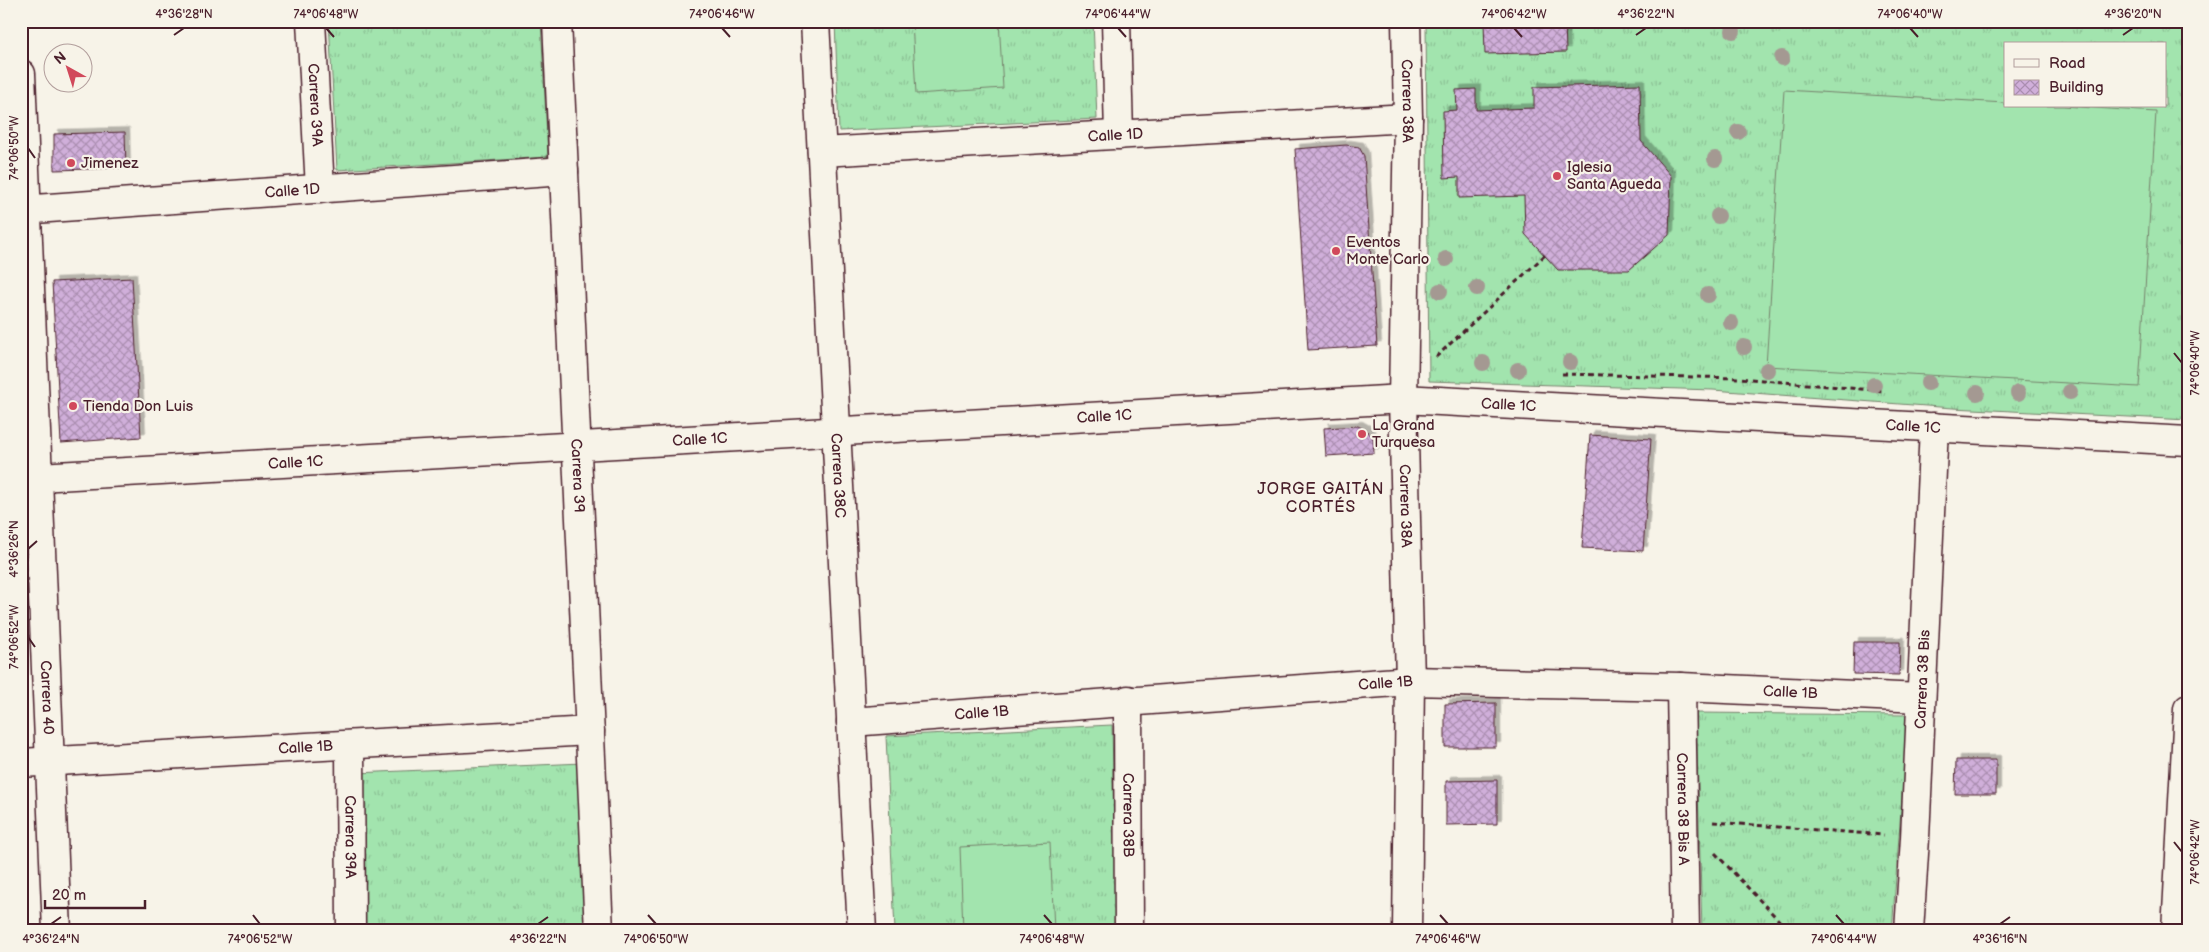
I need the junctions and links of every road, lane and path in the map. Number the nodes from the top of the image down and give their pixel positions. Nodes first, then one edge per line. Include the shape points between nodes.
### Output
1 (311, 21) edge
2 (557, 21) edge
3 (815, 21) edge
4 (1116, 21) edge
5 (1406, 21) edge
6 (21, 74) edge
7 (1408, 118) junction
8 (1119, 134) junction
9 (822, 152) junction
10 (564, 171) junction
11 (320, 189) junction
12 (24, 210) edge
13 (1545, 255) dead end
14 (1434, 358) dead end
15 (1560, 374) dead end
16 (1885, 391) dead end
17 (1404, 399) junction
18 (1934, 428) junction
19 (836, 431) junction
20 (2188, 441) edge
21 (577, 446) junction
22 (30, 477) edge
23 (1410, 681) junction
24 (1681, 688) junction
25 (1921, 698) junction
26 (1128, 700) junction
27 (2188, 721) edge
28 (851, 722) junction
29 (590, 731) junction
30 (350, 745) junction
31 (50, 761) junction
32 (21, 763) edge
33 (1683, 819) junction
34 (1915, 838) junction
35 (58, 931) edge
36 (351, 931) edge
37 (599, 931) edge
38 (862, 931) edge
39 (1128, 931) edge
40 (1407, 931) edge
41 (1685, 931) edge
42 (1789, 931) edge
43 (1909, 931) edge
44 (2176, 931) edge

1 - 11 street, Carrera 39A
2 - 10 street, Carrera 39
3 - 9 street, Carrera 38C
4 - 8 street
5 - 7 street, Carrera 38A
6 - 12 street, Carrera 40
7 - 8 street, Calle 1D
7 - 17 street, Carrera 38A
8 - 9 street, Calle 1D
9 - 19 street, Carrera 38C
10 - 11 street, Calle 1D
10 - 21 street, Carrera 39
11 - 12 street, Calle 1D
12 - 22 street, Carrera 40
13 - 14 path
15 - 16 path via 1740,378
17 - 18 street, Calle 1C
17 - 19 street, Calle 1C
17 - 23 street, Carrera 38A
18 - 20 street, Calle 1C
18 - 25 street, Carrera 38 Bis
19 - 21 street, Calle 1C
19 - 28 street, Carrera 38C
21 - 22 street, Calle 1C
21 - 29 street, Carrera 39
22 - 31 street, Carrera 40
23 - 24 street, Calle 1B
23 - 26 street, Calle 1B
23 - 40 street, Carrera 38A
24 - 25 street, Calle 1B
24 - 33 street, Carrera 38 Bis A
25 - 34 street, Carrera 38 Bis
26 - 28 street, Calle 1B
26 - 39 street, Carrera 38B
27 - 44 street
28 - 38 street, Carrera 38C
29 - 30 street, Calle 1B
29 - 37 street, Carrera 39
30 - 31 street, Calle 1B
30 - 36 street, Carrera 39A
31 - 32 street, Calle 1B
31 - 35 street, Carrera 40
33 - 34 path
33 - 41 street, Carrera 38 Bis A
33 - 42 path
34 - 43 street, Carrera 38 Bis

